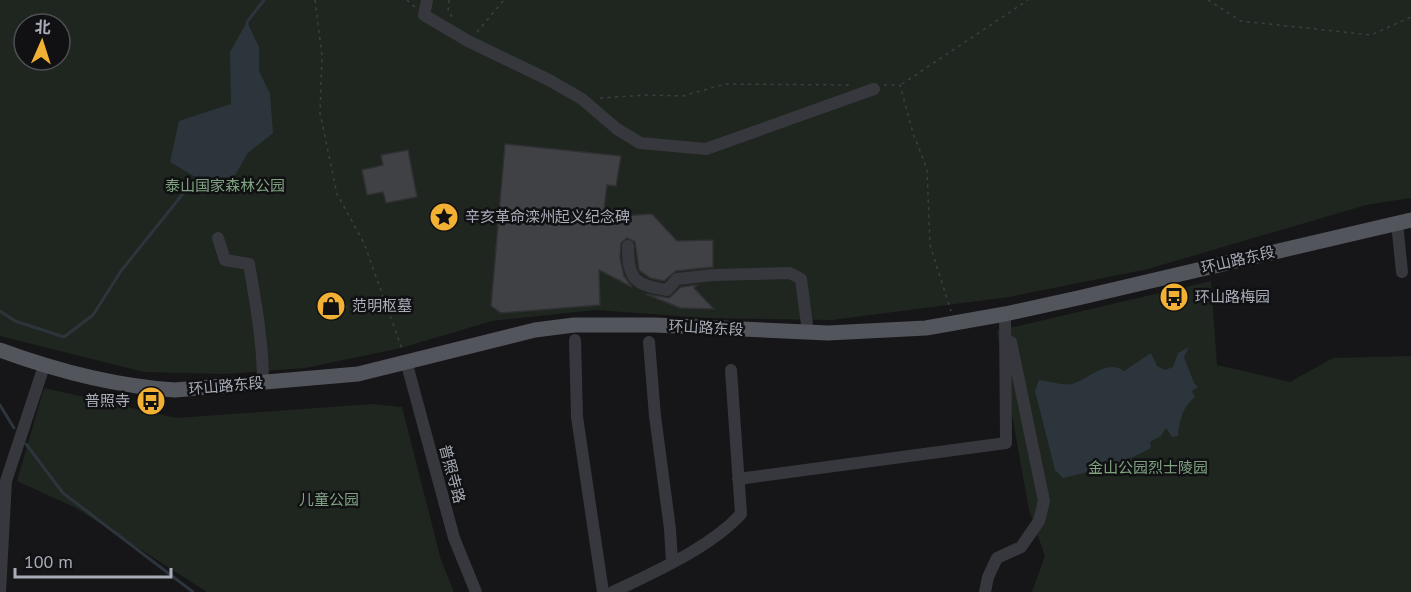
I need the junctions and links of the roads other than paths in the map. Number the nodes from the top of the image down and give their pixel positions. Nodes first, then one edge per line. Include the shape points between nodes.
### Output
1 (427, 0) edge
2 (874, 89) dead end
3 (1404, 222) edge
4 (218, 238) dead end
5 (628, 246) dead end
6 (1402, 272) dead end
7 (1005, 314) junction
8 (808, 332) junction
9 (575, 340) dead end
10 (649, 342) dead end
11 (0, 350) edge
12 (406, 361) junction
13 (44, 366) junction
14 (731, 370) dead end
15 (263, 383) junction
16 (738, 479) junction
17 (672, 563) junction
18 (0, 592) edge
19 (476, 592) edge
20 (603, 592) edge
21 (613, 592) edge
22 (985, 592) edge

1 - 2 street via 424,15 582,99 640,143 706,149
3 - 6 street
3 - 7 main road, 环山路东段
4 - 15 street via 225,260 249,264
5 - 8 street via 631,275 647,287 667,290 677,279 713,275 790,273 801,279
7 - 8 main road, 环山路东段 via 926,328
7 - 16 street via 1006,443
7 - 22 street via 1044,501 1039,521 1021,547 997,558
8 - 12 main road, 环山路东段 via 574,325 535,330
9 - 20 street via 577,417
10 - 17 street
11 - 13 main road, 环山路东段
12 - 15 main road, 环山路东段 via 358,374
12 - 19 street, 普照寺路 via 454,538
13 - 15 main road, 环山路东段 via 75,375 175,390
13 - 18 street via 6,481
14 - 16 street
16 - 17 street via 741,514 730,526
17 - 21 street

